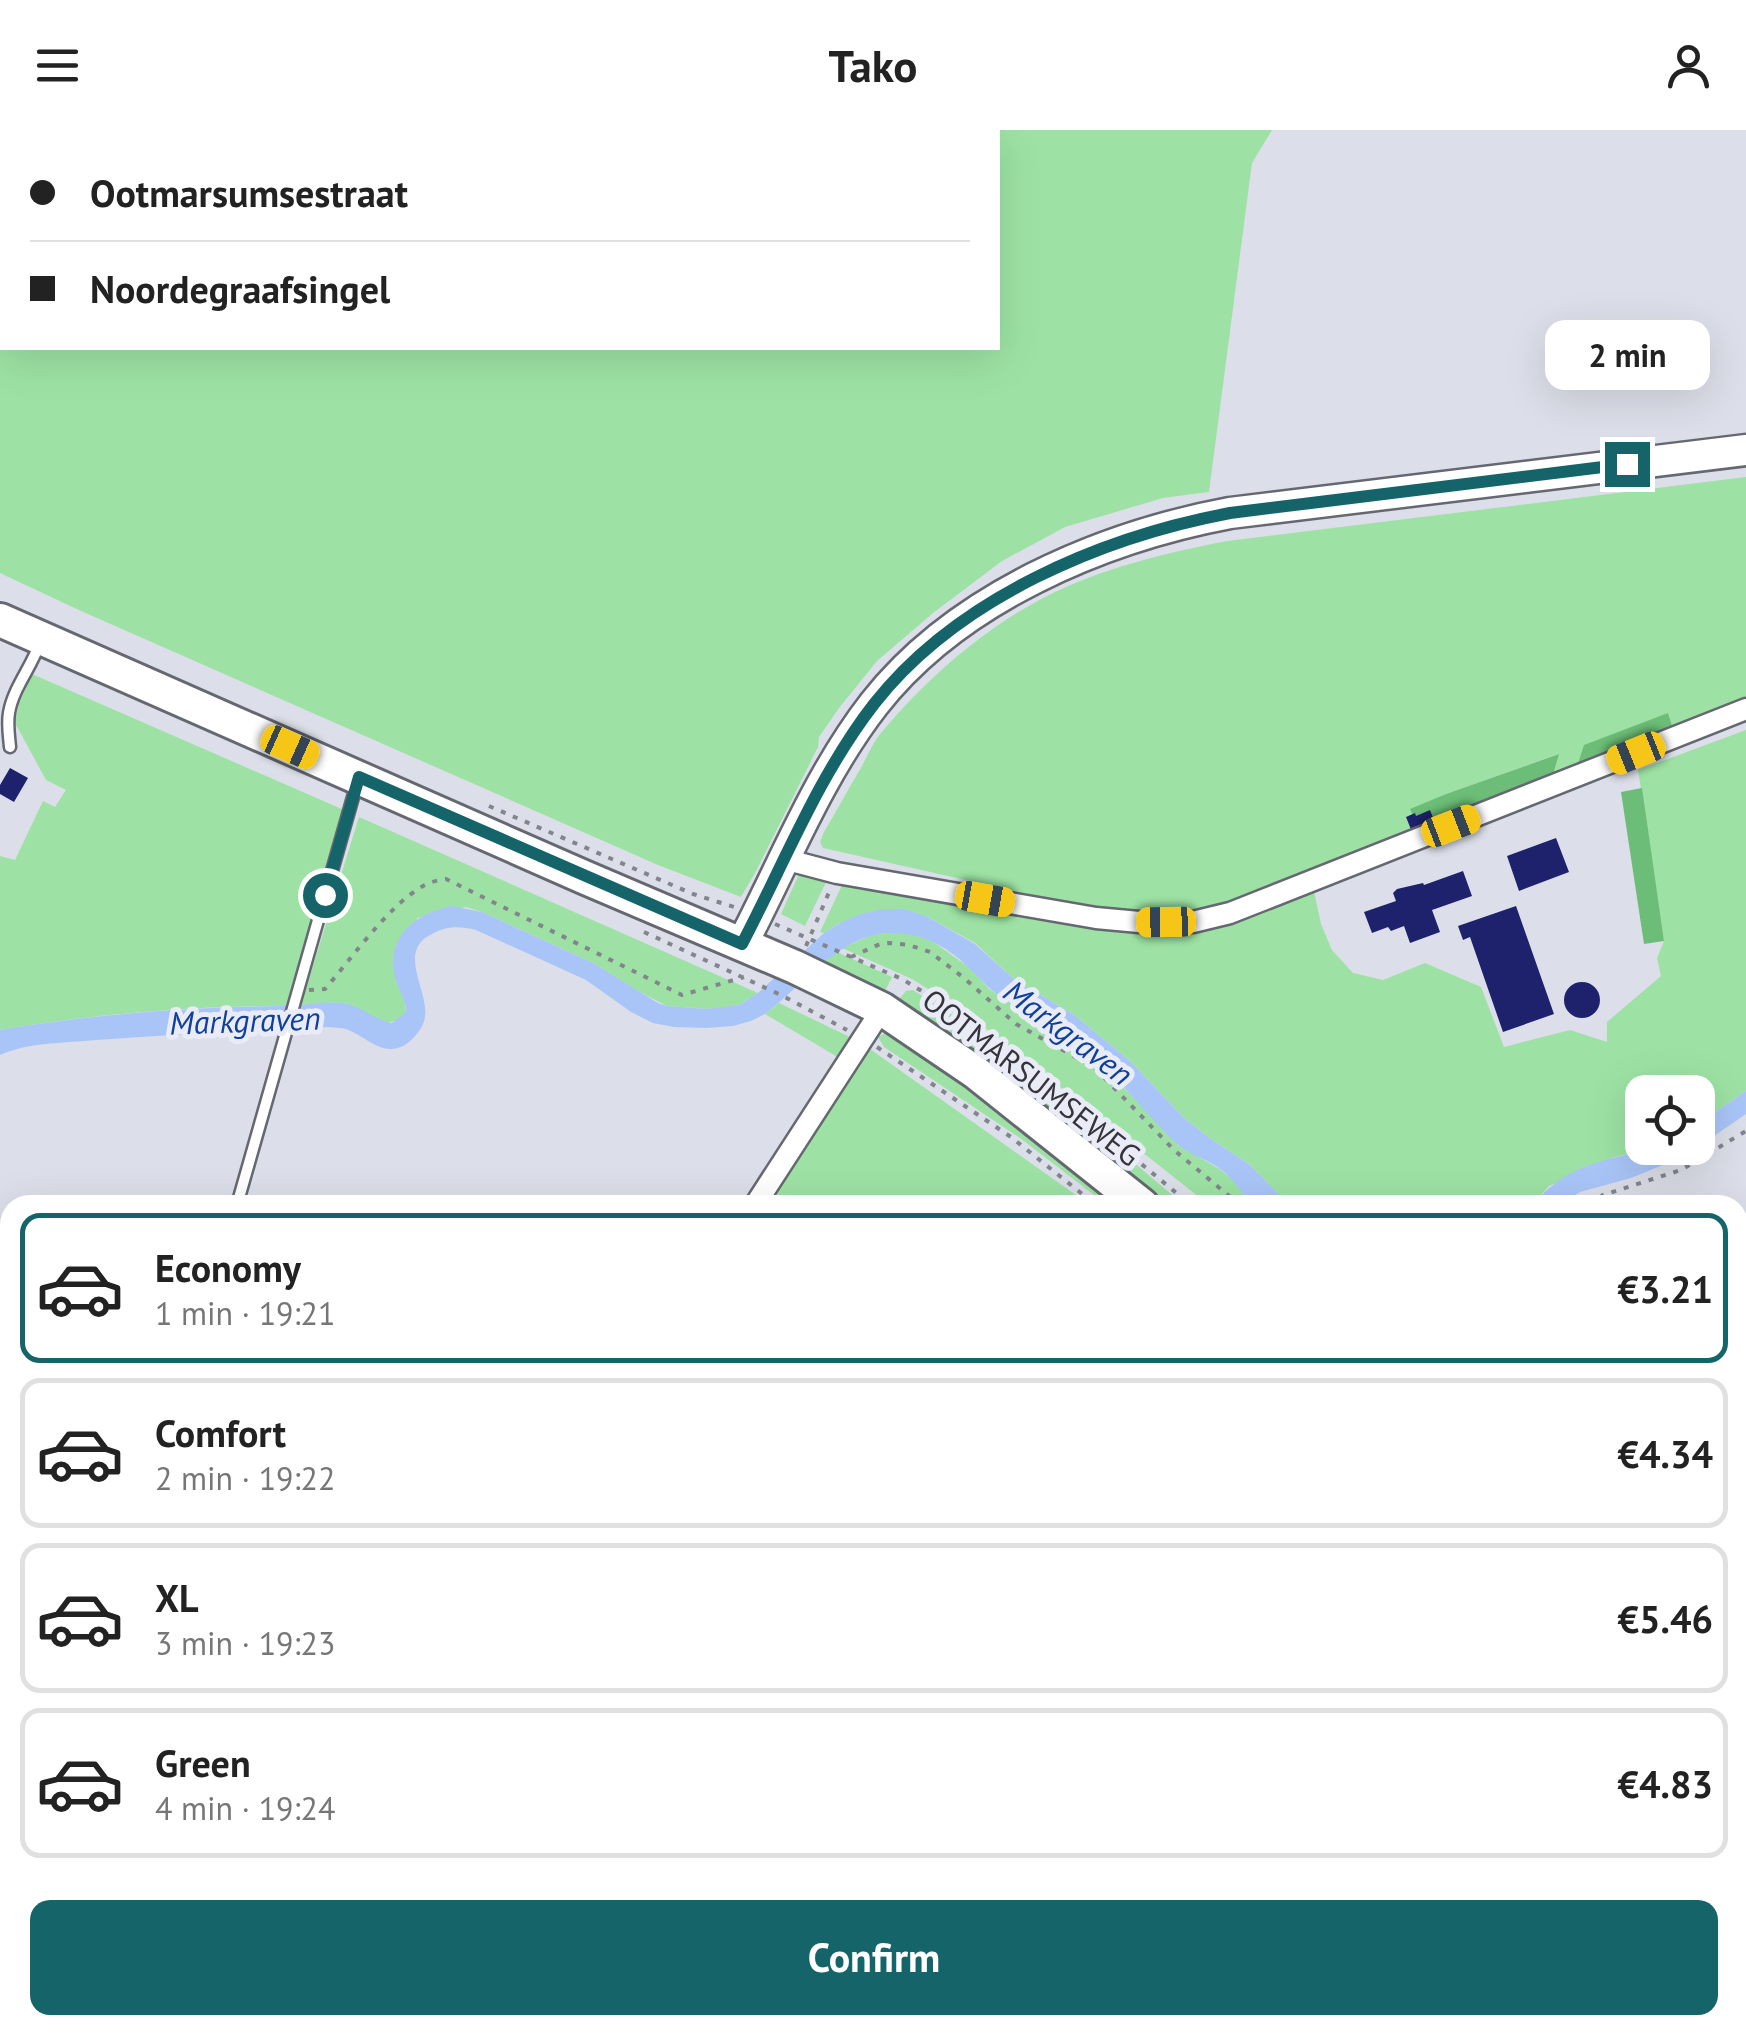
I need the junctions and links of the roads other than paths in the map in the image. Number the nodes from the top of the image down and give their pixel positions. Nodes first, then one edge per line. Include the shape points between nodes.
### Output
1 (1746, 450) edge
2 (3, 619) edge
3 (42, 637) junction
4 (1746, 710) edge
5 (10, 747) dead end
6 (359, 777) junction
7 (784, 859) junction
8 (748, 946) junction
9 (882, 1010) junction
10 (240, 1195) edge
11 (761, 1195) edge
12 (1129, 1195) edge

1 - 7 main road via 1230,513 1099,548 997,598 930,646 875,702
2 - 3 main road, OOTMARSUMSEWEG
3 - 5 lane via 8,714
3 - 6 main road, OOTMARSUMSEWEG
4 - 7 street via 1230,914 1193,922 1096,918
6 - 8 main road, OOTMARSUMSEWEG
6 - 10 lane
7 - 8 main road
8 - 9 main road, OOTMARSUMSEWEG
9 - 11 street
9 - 12 main road, OOTMARSUMSEWEG via 975,1072

